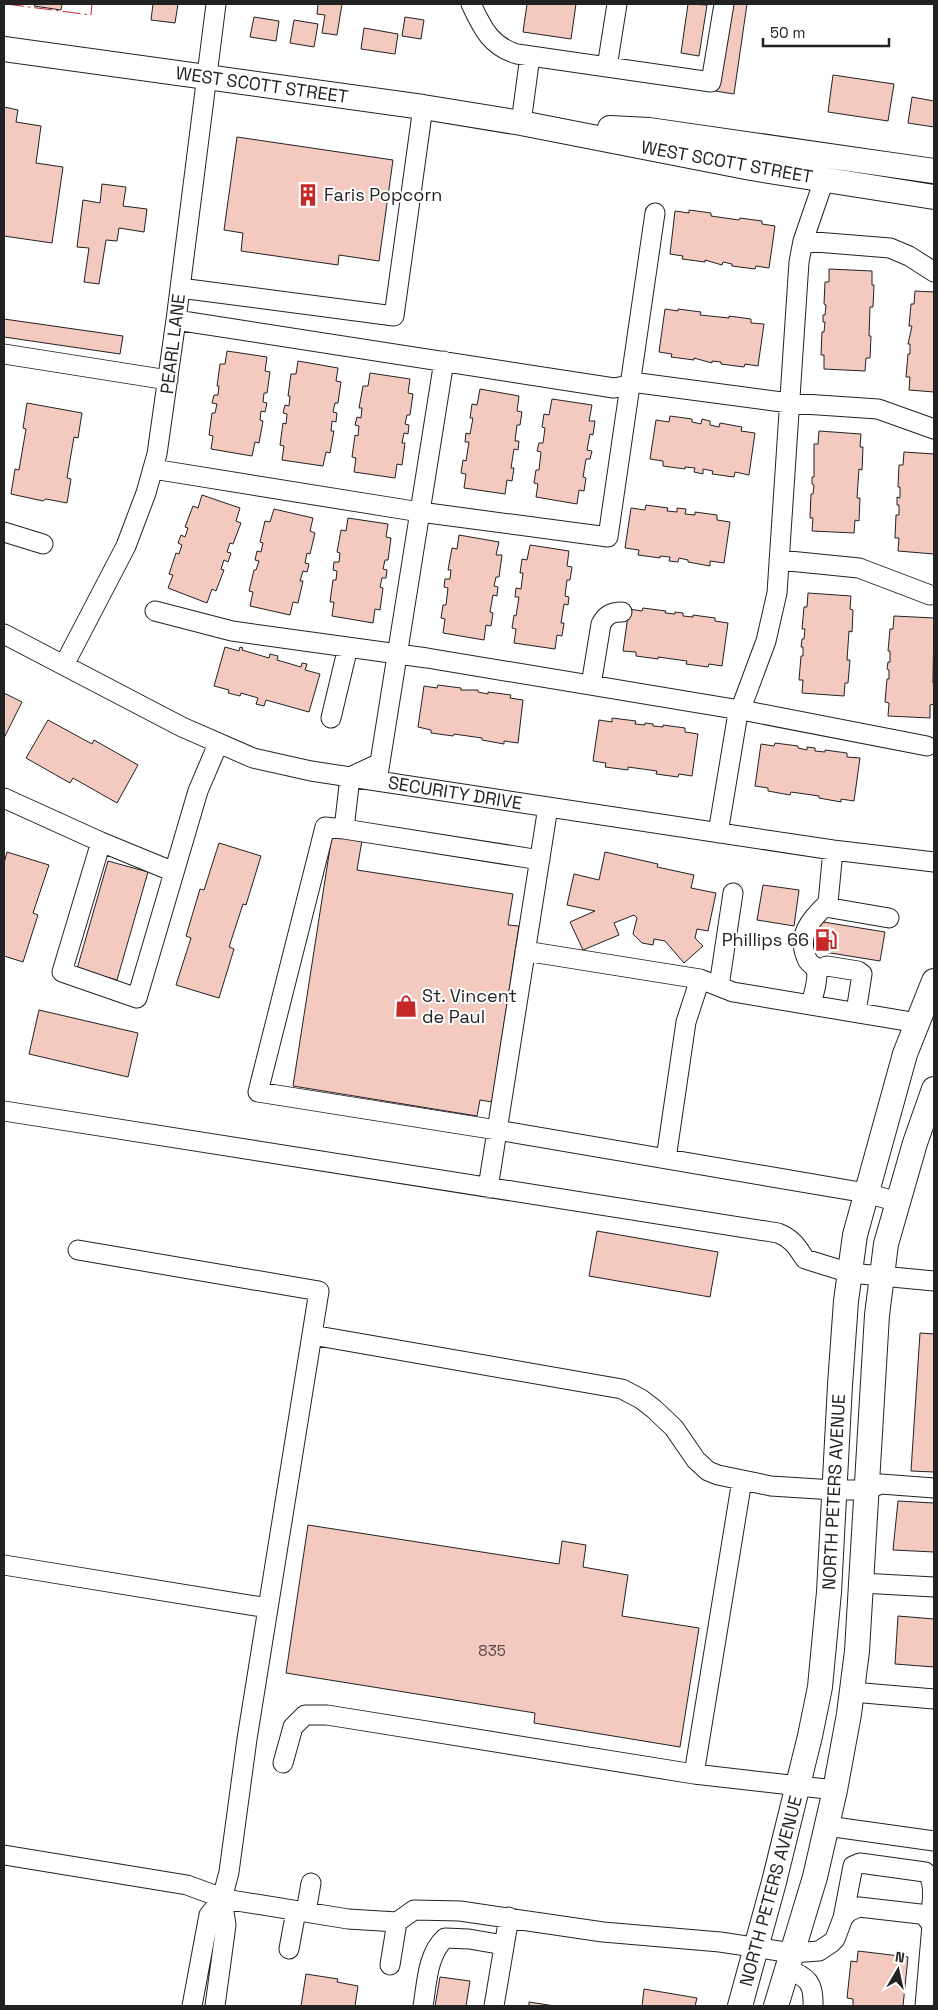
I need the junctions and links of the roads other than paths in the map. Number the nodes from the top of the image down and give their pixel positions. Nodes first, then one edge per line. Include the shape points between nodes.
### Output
1 (216, 4) edge
2 (470, 4) edge
3 (617, 4) edge
4 (724, 4) edge
5 (4, 49) edge
6 (530, 56) junction
7 (607, 67) junction
8 (207, 77) junction
9 (423, 108) junction
10 (520, 123) junction
11 (934, 171) edge
12 (824, 180) junction
13 (934, 197) edge
14 (655, 213) dead end
15 (803, 241) junction
16 (934, 272) edge
17 (180, 288) junction
18 (176, 320) junction
19 (4, 354) edge
20 (444, 361) junction
21 (168, 380) junction
22 (631, 384) junction
23 (789, 403) junction
24 (934, 429) edge
25 (153, 469) junction
26 (420, 512) junction
27 (4, 532) edge
28 (43, 544) dead end
29 (780, 560) junction
30 (930, 594) dead end
31 (155, 611) dead end
32 (622, 612) dead end
33 (4, 634) edge
34 (348, 647) junction
35 (397, 654) junction
36 (64, 665) junction
37 (591, 685) junction
38 (741, 710) junction
39 (331, 718) dead end
40 (218, 744) junction
41 (927, 746) dead end
42 (379, 772) junction
43 (350, 777) junction
44 (4, 798) edge
45 (548, 807) junction
46 (344, 829) junction
47 (718, 833) junction
48 (101, 842) junction
49 (833, 850) junction
50 (540, 860) junction
51 (934, 862) edge
52 (174, 872) junction
53 (733, 893) dead end
54 (828, 903) junction
55 (889, 918) dead end
56 (525, 952) junction
57 (816, 970) junction
58 (700, 979) junction
59 (934, 981) edge
60 (718, 986) junction
61 (812, 1005) junction
62 (856, 1012) junction
63 (918, 1023) junction
64 (934, 1088) edge
65 (4, 1111) edge
66 (930, 1113) edge
67 (497, 1130) junction
68 (666, 1158) junction
69 (488, 1188) junction
70 (866, 1193) junction
71 (898, 1202) junction
72 (78, 1250) dead end
73 (850, 1273) junction
74 (882, 1275) junction
75 (934, 1281) edge
76 (312, 1335) junction
77 (742, 1480) junction
78 (934, 1488) edge
79 (834, 1490) junction
80 (866, 1490) junction
81 (4, 1565) edge
82 (861, 1583) junction
83 (934, 1587) edge
84 (268, 1608) junction
85 (852, 1692) junction
86 (934, 1699) edge
87 (283, 1763) dead end
88 (694, 1774) junction
89 (798, 1785) junction
90 (835, 1790) junction
91 (827, 1826) junction
92 (934, 1841) edge
93 (4, 1855) edge
94 (311, 1883) dead end
95 (222, 1899) junction
96 (440, 1910) junction
97 (301, 1912) junction
98 (508, 1917) junction
99 (843, 1918) junction
100 (930, 1921) junction
101 (397, 1922) junction
102 (445, 1938) junction
103 (504, 1946) junction
104 (756, 1947) junction
105 (289, 1948) dead end
106 (789, 1961) junction
107 (390, 1965) dead end
108 (192, 1973) junction
109 (220, 1978) junction
110 (192, 2006) edge
111 (215, 2006) edge
112 (424, 2006) edge
113 (494, 2006) edge
114 (740, 2006) edge
115 (776, 2006) edge
116 (813, 2006) edge
117 (925, 2006) edge

1 - 8 street, PEARL LANE
2 - 6 street via 493,41 506,50
3 - 7 street
4 - 7 street via 711,82
5 - 8 main road, WEST SCOTT STREET
6 - 7 street
6 - 10 street
8 - 9 main road, WEST SCOTT STREET
8 - 17 street, PEARL LANE
9 - 10 main road, WEST SCOTT STREET
9 - 17 street via 394,316
10 - 11 main road, WEST SCOTT STREET via 649,130
10 - 12 main road, WEST SCOTT STREET
12 - 13 main road, WEST SCOTT STREET
12 - 15 street
14 - 22 street
15 - 16 street via 890,248
15 - 23 street
17 - 18 street, PEARL LANE
18 - 20 street
18 - 21 street, PEARL LANE
19 - 21 street
20 - 22 street via 614,388
20 - 26 street
21 - 25 street, PEARL LANE
22 - 23 street
22 - 26 street via 608,537
23 - 24 street via 878,409
23 - 29 street
25 - 26 street
25 - 36 street, PEARL LANE via 126,546
26 - 35 street
27 - 28 street
29 - 30 street via 859,568
29 - 38 street via 770,625
31 - 34 street via 232,631
32 - 37 street via 605,616 601,624
33 - 36 street, SECURITY DRIVE
34 - 35 street
34 - 39 street
35 - 37 street
35 - 42 street
36 - 40 street, SECURITY DRIVE
37 - 38 street
38 - 41 street
38 - 47 street
40 - 43 street, SECURITY DRIVE via 253,758
40 - 52 street via 198,791
42 - 43 street, SECURITY DRIVE
42 - 45 street, SECURITY DRIVE
43 - 46 street
44 - 48 street
45 - 47 street, SECURITY DRIVE
45 - 50 street
46 - 50 street
46 - 67 street via 325,827 258,1092
47 - 49 street, SECURITY DRIVE
48 - 52 street
48 - 52 street via 62,972 137,998
49 - 51 street, SECURITY DRIVE
49 - 54 street
50 - 56 street
53 - 60 street
54 - 55 street via 836,910
54 - 57 street via 809,922 803,935 808,961
56 - 58 street
56 - 67 street
57 - 61 street
57 - 62 street via 827,966 862,974
58 - 60 street
58 - 68 street via 686,1022
59 - 63 main road, NORTH PETERS AVENUE
60 - 61 street via 733,992
61 - 62 street
62 - 63 street
63 - 70 main road, NORTH PETERS AVENUE via 905,1054
64 - 66 main road, NORTH PETERS AVENUE
65 - 69 street
66 - 71 main road, NORTH PETERS AVENUE
67 - 68 street
67 - 69 street
68 - 70 street
69 - 73 street via 778,1234 793,1241 805,1259
70 - 71 street
70 - 73 main road, NORTH PETERS AVENUE via 855,1234
71 - 74 main road, NORTH PETERS AVENUE via 886,1244
72 - 76 street via 319,1291
73 - 74 street
73 - 79 main road, NORTH PETERS AVENUE
74 - 75 street
74 - 80 main road, NORTH PETERS AVENUE
76 - 77 street via 622,1390 641,1399 667,1420 704,1468
76 - 84 street
77 - 79 street via 771,1486
77 - 88 street
78 - 80 street via 881,1484
79 - 80 street
79 - 89 main road, NORTH PETERS AVENUE via 820,1687
80 - 82 main road, NORTH PETERS AVENUE
81 - 84 street
82 - 83 street
82 - 85 main road, NORTH PETERS AVENUE
84 - 95 street via 233,1848
85 - 86 street
85 - 90 main road, NORTH PETERS AVENUE
87 - 88 street via 292,1727 305,1715 327,1715
88 - 89 street
89 - 90 street
89 - 104 main road, NORTH PETERS AVENUE
90 - 91 main road, NORTH PETERS AVENUE
91 - 92 street
91 - 106 main road, NORTH PETERS AVENUE
93 - 95 street via 187,1885
94 - 97 street
95 - 97 street
95 - 108 street via 209,1915
95 - 109 street via 227,1921
96 - 98 street
96 - 101 street via 414,1910
96 - 102 street
97 - 101 street
97 - 105 street
98 - 103 street
98 - 104 street via 602,1932
99 - 100 street via 859,1907 920,1914
99 - 100 street via 853,1866 860,1863 930,1875 933,1883
99 - 106 street via 835,1939
100 - 117 street
101 - 107 street
102 - 103 street
102 - 112 street via 431,1960
103 - 113 street
104 - 106 street
104 - 114 main road, NORTH PETERS AVENUE
106 - 115 main road, NORTH PETERS AVENUE
106 - 116 street via 814,1992
108 - 109 street
108 - 110 street
109 - 111 street

